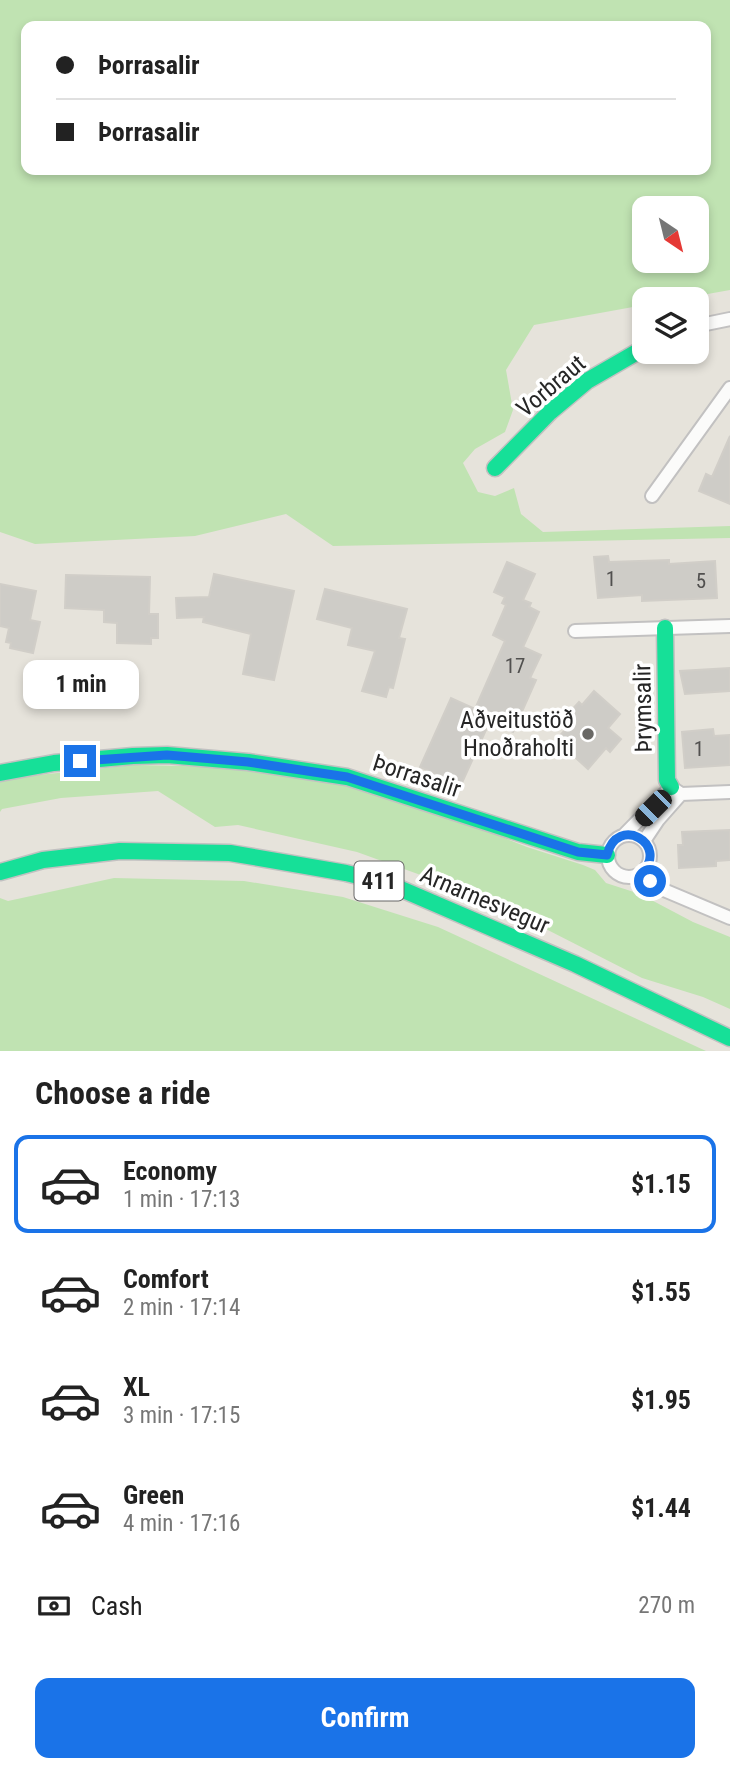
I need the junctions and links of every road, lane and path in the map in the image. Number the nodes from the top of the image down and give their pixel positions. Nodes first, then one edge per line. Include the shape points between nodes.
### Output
1 (730, 319) edge
2 (709, 323) edge
3 (632, 355) edge
4 (730, 388) edge
5 (495, 468) dead end
6 (652, 496) dead end
7 (730, 626) edge
8 (665, 628) junction
9 (575, 631) dead end
10 (0, 772) edge
11 (676, 791) junction
12 (730, 792) edge
13 (624, 835) junction
14 (644, 841) junction
15 (607, 855) junction
16 (0, 872) edge
17 (642, 873) junction
18 (730, 918) edge
19 (730, 1038) edge

1 - 2 street
3 - 5 street, Vorbraut via 587,381
4 - 6 street
7 - 8 street, Þrymsalir
8 - 9 street, Þrymsalir
8 - 11 street, Þrymsalir via 667,780
10 - 15 street, Þorrasalir via 133,756 248,762 347,777 578,852
11 - 12 street
11 - 13 street
11 - 14 street
13 - 14 street
13 - 15 street via 612,842
14 - 17 street via 650,854
15 - 17 street via 611,868 621,876
16 - 19 street, Arnarnesvegur / 411 via 43,860 120,850 230,853 346,873 387,883 575,964
17 - 18 street via 659,888

